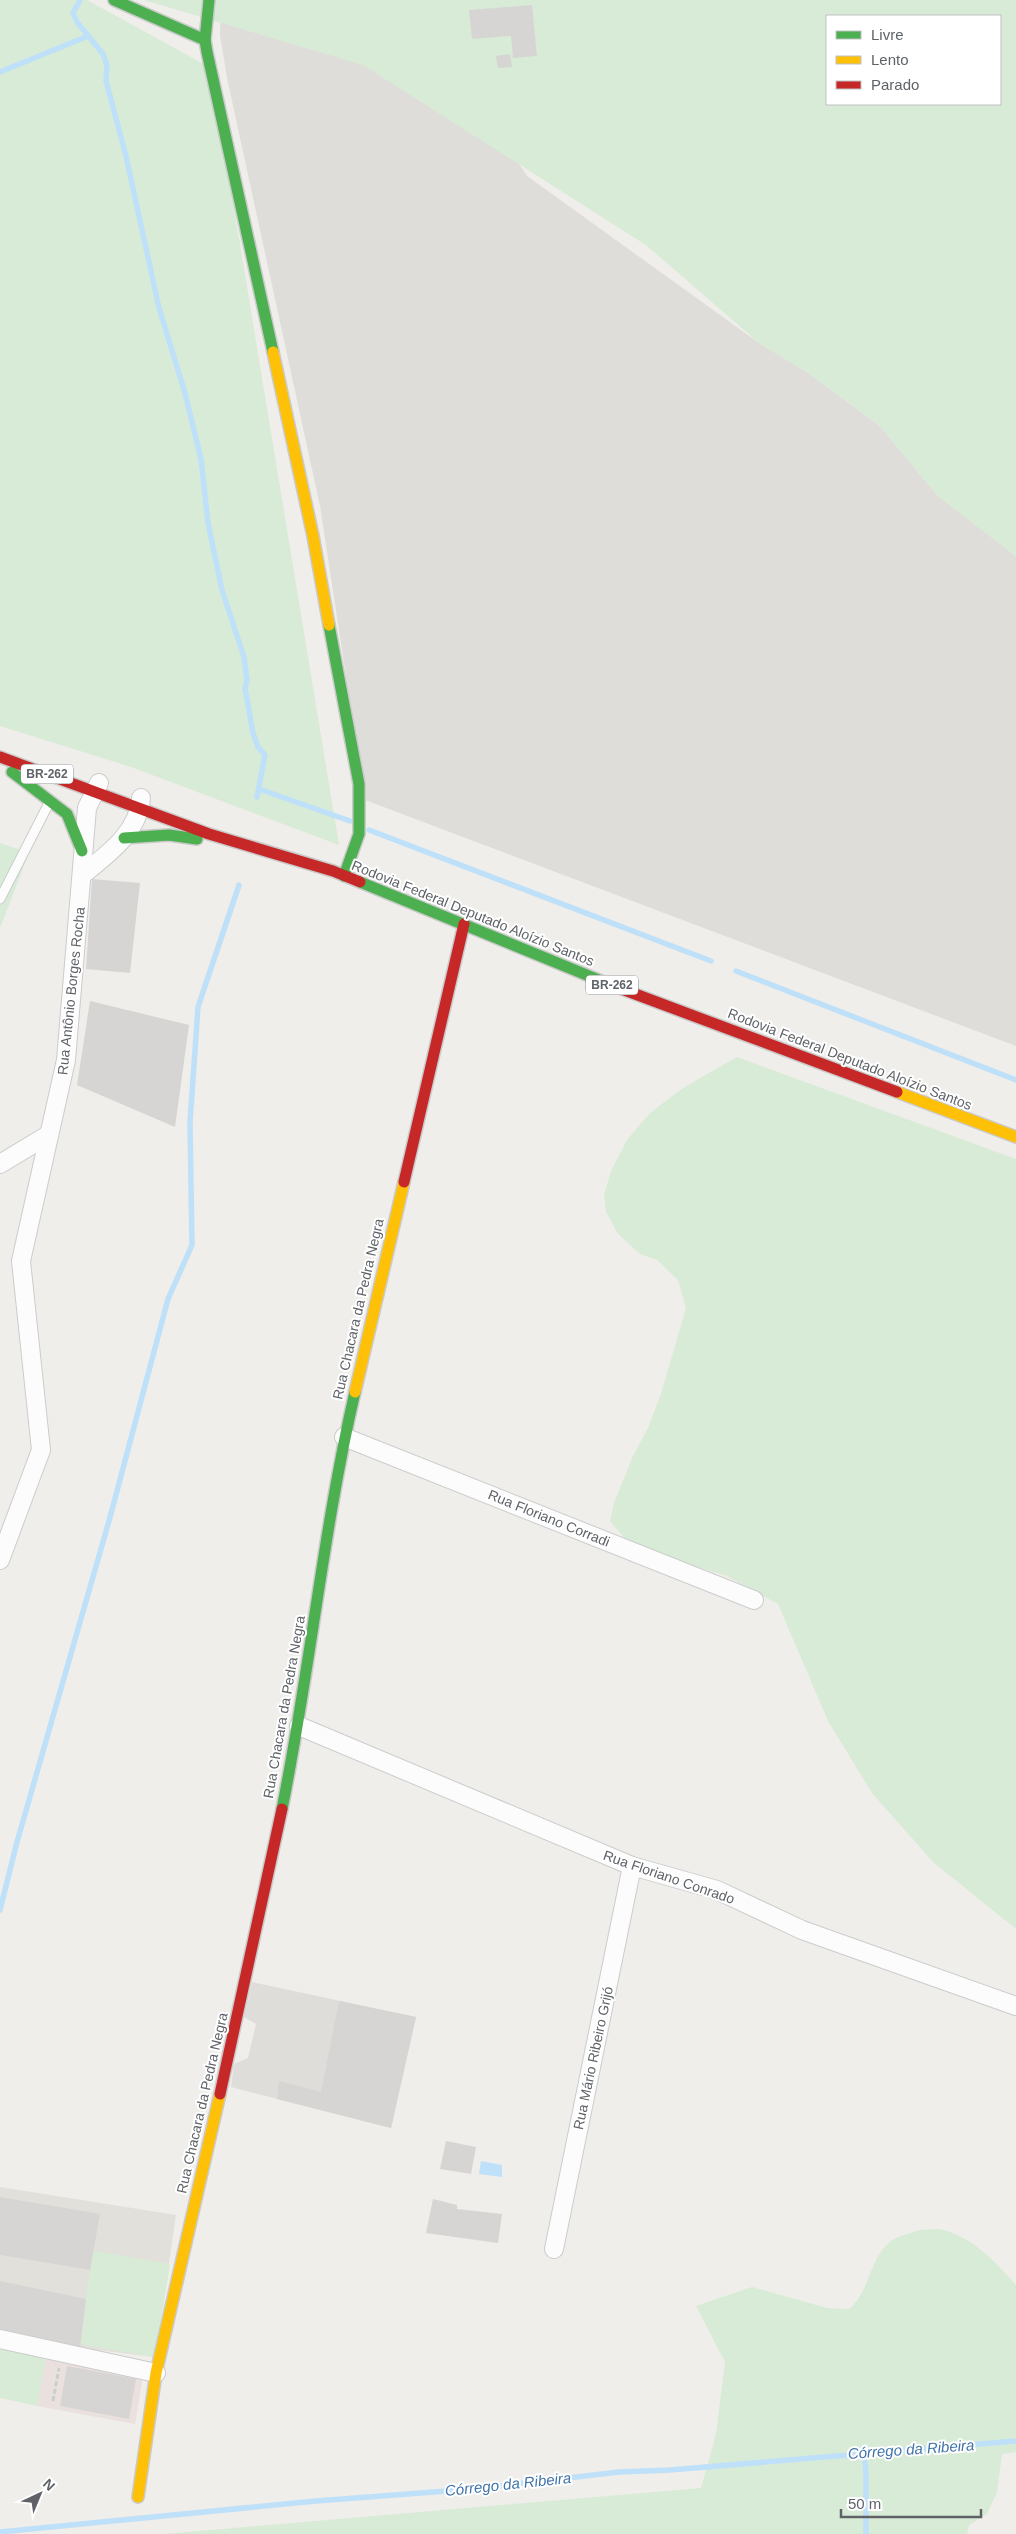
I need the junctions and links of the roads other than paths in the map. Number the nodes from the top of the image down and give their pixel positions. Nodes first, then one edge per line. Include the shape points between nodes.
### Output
1 (114, 0) edge
2 (209, 0) edge
3 (205, 40) junction
4 (0, 757) edge
5 (0, 764) edge
6 (98, 783) junction
7 (141, 798) junction
8 (50, 800) junction
9 (186, 813) dead end
10 (124, 838) junction
11 (241, 844) junction
12 (82, 852) junction
13 (333, 871) junction
14 (82, 875) junction
15 (344, 876) junction
16 (0, 899) edge
17 (464, 924) junction
18 (48, 1135) junction
19 (1016, 1137) edge
20 (0, 1164) edge
21 (344, 1437) junction
22 (0, 1560) edge
23 (754, 1600) dead end
24 (299, 1726) junction
25 (632, 1866) junction
26 (1016, 2006) edge
27 (554, 2249) dead end
28 (0, 2339) edge
29 (156, 2373) junction
30 (138, 2497) dead end

1 - 3 main road
2 - 3 main road
3 - 15 main road via 313,536 359,784 359,834
4 - 6 main road, Rodovia Federal Deputado Aloízio Santos / BR-262
5 - 8 main road
6 - 7 main road, Rodovia Federal Deputado Aloízio Santos / BR-262
6 - 12 street, Rua Antônio Borges Rocha via 87,808
7 - 10 street
7 - 11 main road, Rodovia Federal Deputado Aloízio Santos / BR-262 via 209,834
8 - 12 main road via 67,814
8 - 16 lane
9 - 13 main road
10 - 11 main road via 169,835
10 - 14 street
11 - 13 main road, Rodovia Federal Deputado Aloízio Santos / BR-262
12 - 14 street, Rua Antônio Borges Rocha
13 - 15 main road, Rodovia Federal Deputado Aloízio Santos / BR-262
14 - 18 street, Rua Antônio Borges Rocha via 66,1060
15 - 17 main road, Rodovia Federal Deputado Aloízio Santos / BR-262
17 - 19 main road, Rodovia Federal Deputado Aloízio Santos / BR-262 via 553,963
17 - 21 main road, Rua Chacara da Pedra Negra
18 - 20 street
18 - 22 street, Rua Antônio Borges Rocha via 21,1261 41,1450
21 - 23 street, Rua Floriano Corradi
21 - 24 main road, Rua Chacara da Pedra Negra
24 - 25 street, Rua Floriano Conrado
24 - 29 main road, Rua Chacara da Pedra Negra via 254,1946
25 - 26 street, Rua Floriano Conrado via 717,1890 802,1930
25 - 27 street, Rua Mário Ribeiro Grijó
28 - 29 street
29 - 30 main road, Rua Chacara da Pedra Negra

